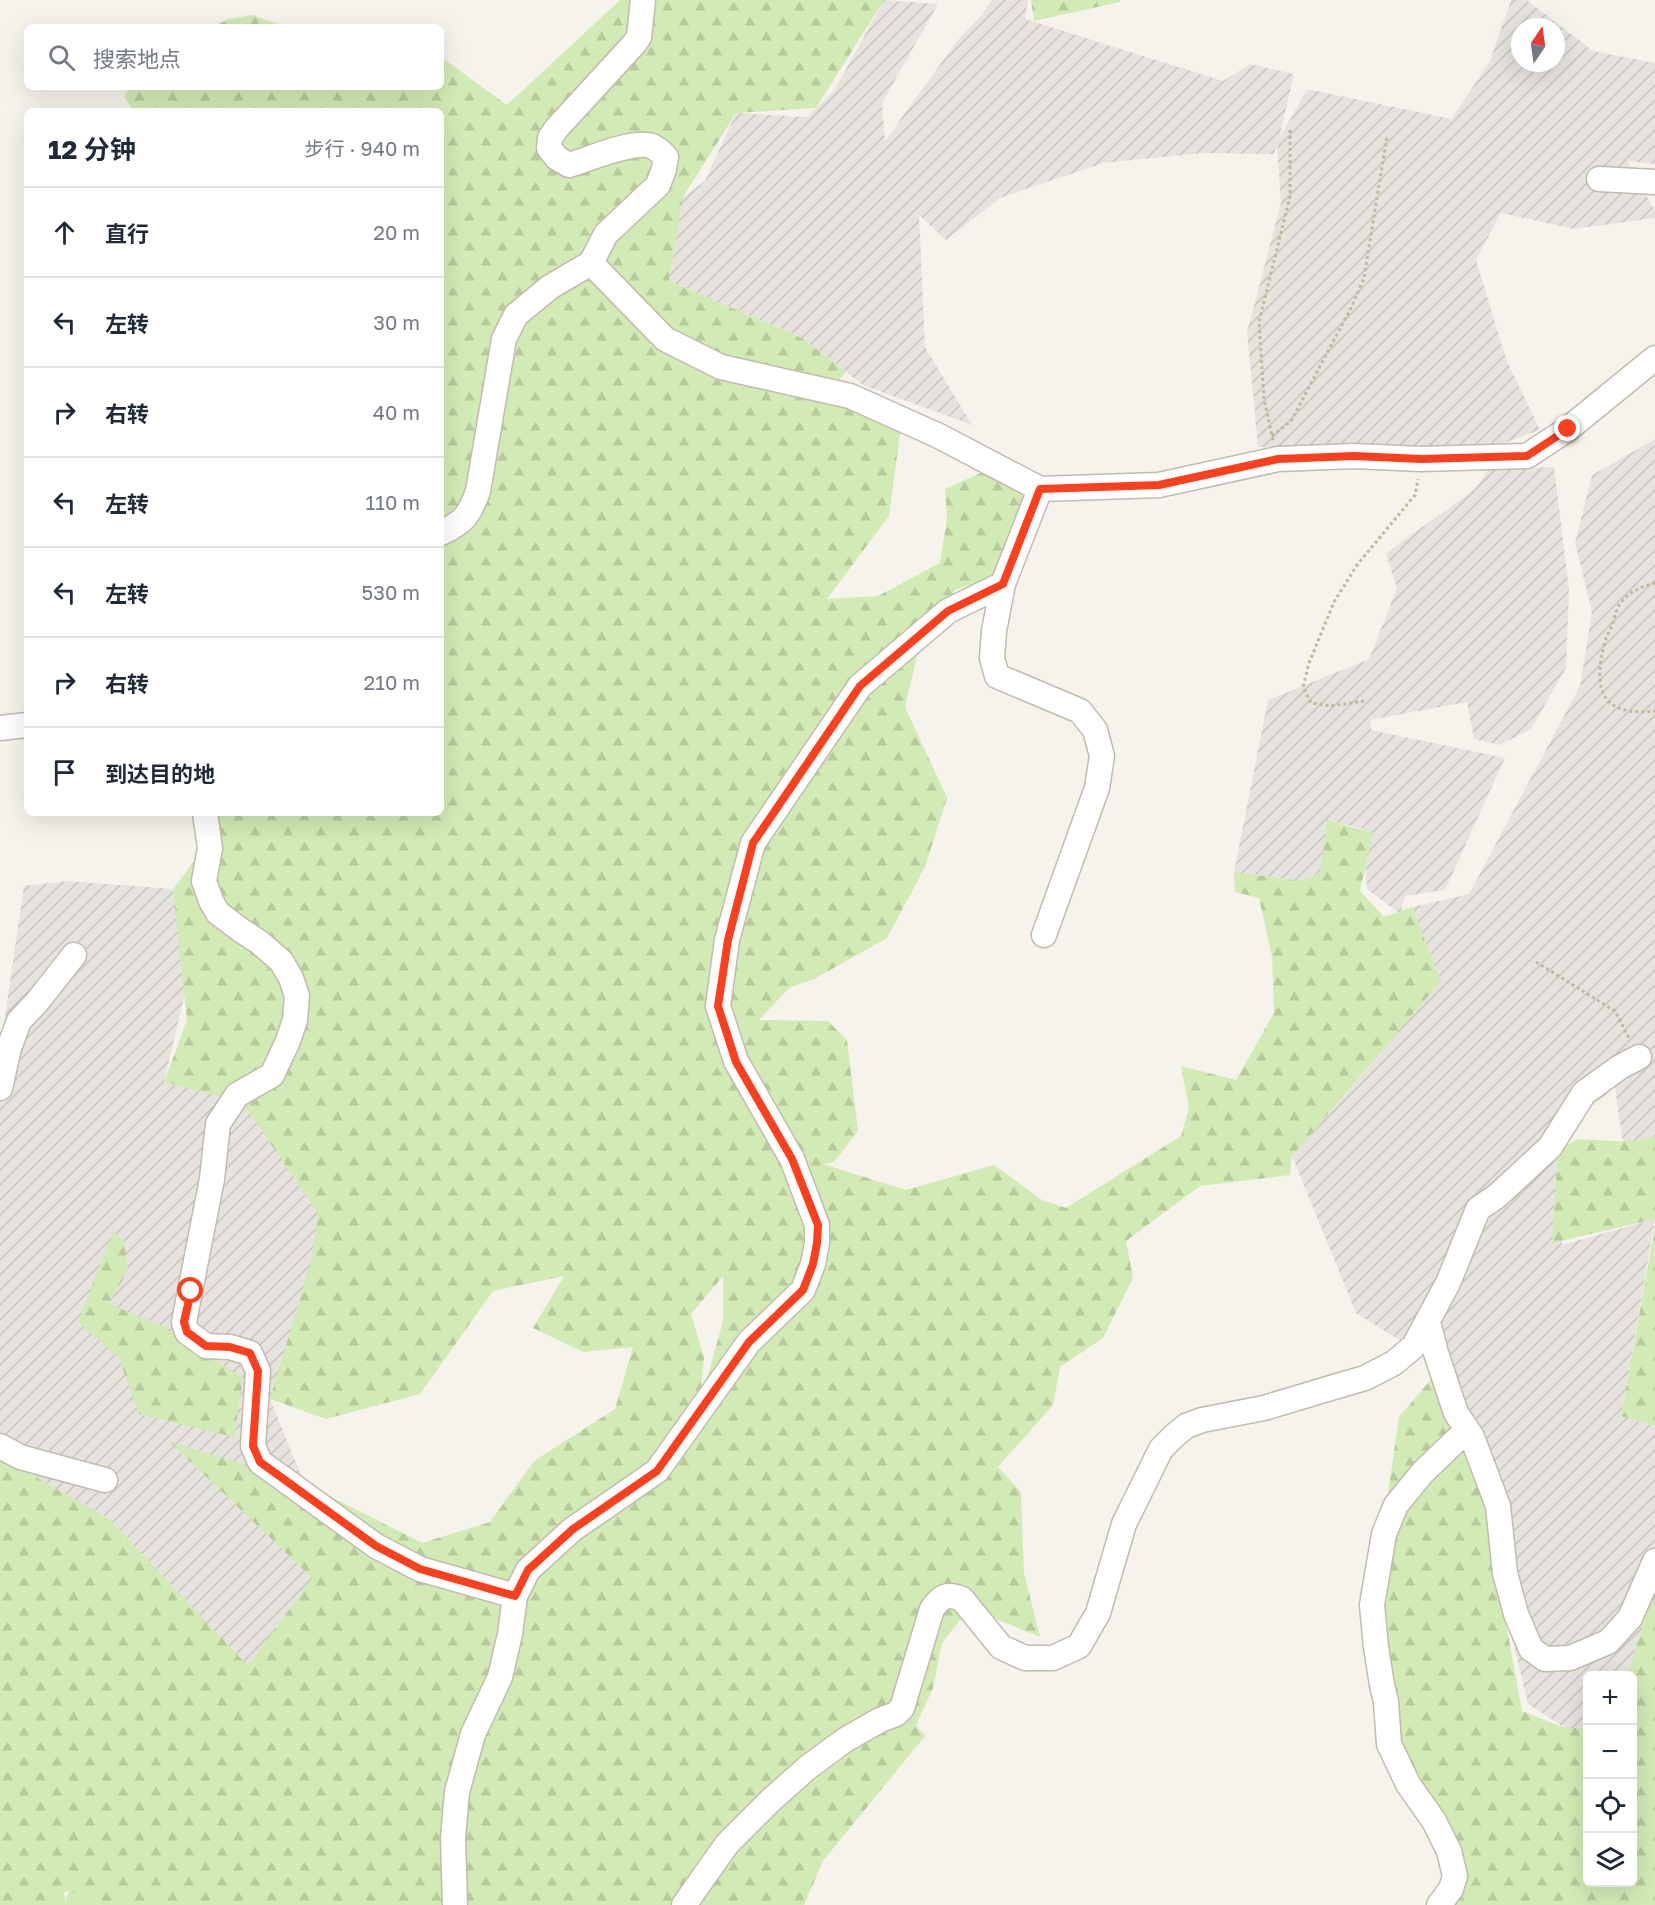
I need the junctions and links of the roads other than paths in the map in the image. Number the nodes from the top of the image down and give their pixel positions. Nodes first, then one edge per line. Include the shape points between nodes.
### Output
1 (643, 0) edge
2 (1599, 179) dead end
3 (1655, 182) edge
4 (591, 263) junction
5 (1655, 358) edge
6 (1040, 489) junction
7 (444, 532) edge
8 (1003, 584) junction
9 (24, 725) edge
10 (0, 728) edge
11 (205, 816) edge
12 (1044, 935) dead end
13 (74, 955) dead end
14 (1639, 1058) road end
15 (0, 1088) edge
16 (1428, 1322) junction
17 (1467, 1430) junction
18 (0, 1446) edge
19 (105, 1480) dead end
20 (1655, 1561) edge
21 (515, 1596) junction
22 (456, 1905) edge
23 (684, 1905) edge
24 (1438, 1905) edge

1 - 4 street via 639,37 550,138 549,148 569,165 633,144 648,145 666,157 658,185 606,234
2 - 3 street
4 - 6 street via 665,339 722,367 850,396 939,436
4 - 7 street via 550,287 516,315 504,339 478,491 468,515
5 - 6 street via 1568,429 1527,456 1278,459 1159,485
6 - 8 street
8 - 12 street via 992,658 997,676 1080,711 1095,730 1102,756 1097,788
8 - 21 street via 948,611 860,686 753,843 728,940 718,1006 736,1062 792,1159 818,1225 813,1264 803,1290 749,1342 657,1471 573,1529 528,1570
9 - 10 street
11 - 21 street via 210,848 204,881 211,901 218,913 281,961 297,996 295,1020 272,1075 237,1095 218,1124 212,1179 184,1322 187,1332 206,1346 250,1353 258,1371 253,1446 260,1462 385,1551 420,1569
13 - 15 street via 19,1021
14 - 16 street via 1584,1093 1550,1147 1478,1209
16 - 17 street via 1456,1413
16 - 23 street via 1414,1346 1394,1363 1365,1378 1264,1408 1202,1420 1174,1436 1161,1449 1124,1524 1098,1613 1079,1646 1053,1658 1025,1659 1001,1647 962,1599 953,1595 938,1601 932,1609 902,1708 807,1767 727,1844
17 - 20 street via 1498,1506 1505,1573 1516,1614 1531,1649 1545,1659 1570,1658 1608,1642 1630,1618
17 - 24 street via 1423,1472 1396,1505 1384,1534 1372,1605 1389,1744 1408,1784 1434,1821 1449,1851 1455,1876 1451,1889
18 - 19 street via 20,1457
21 - 22 street via 500,1677 473,1734 457,1792 453,1838

